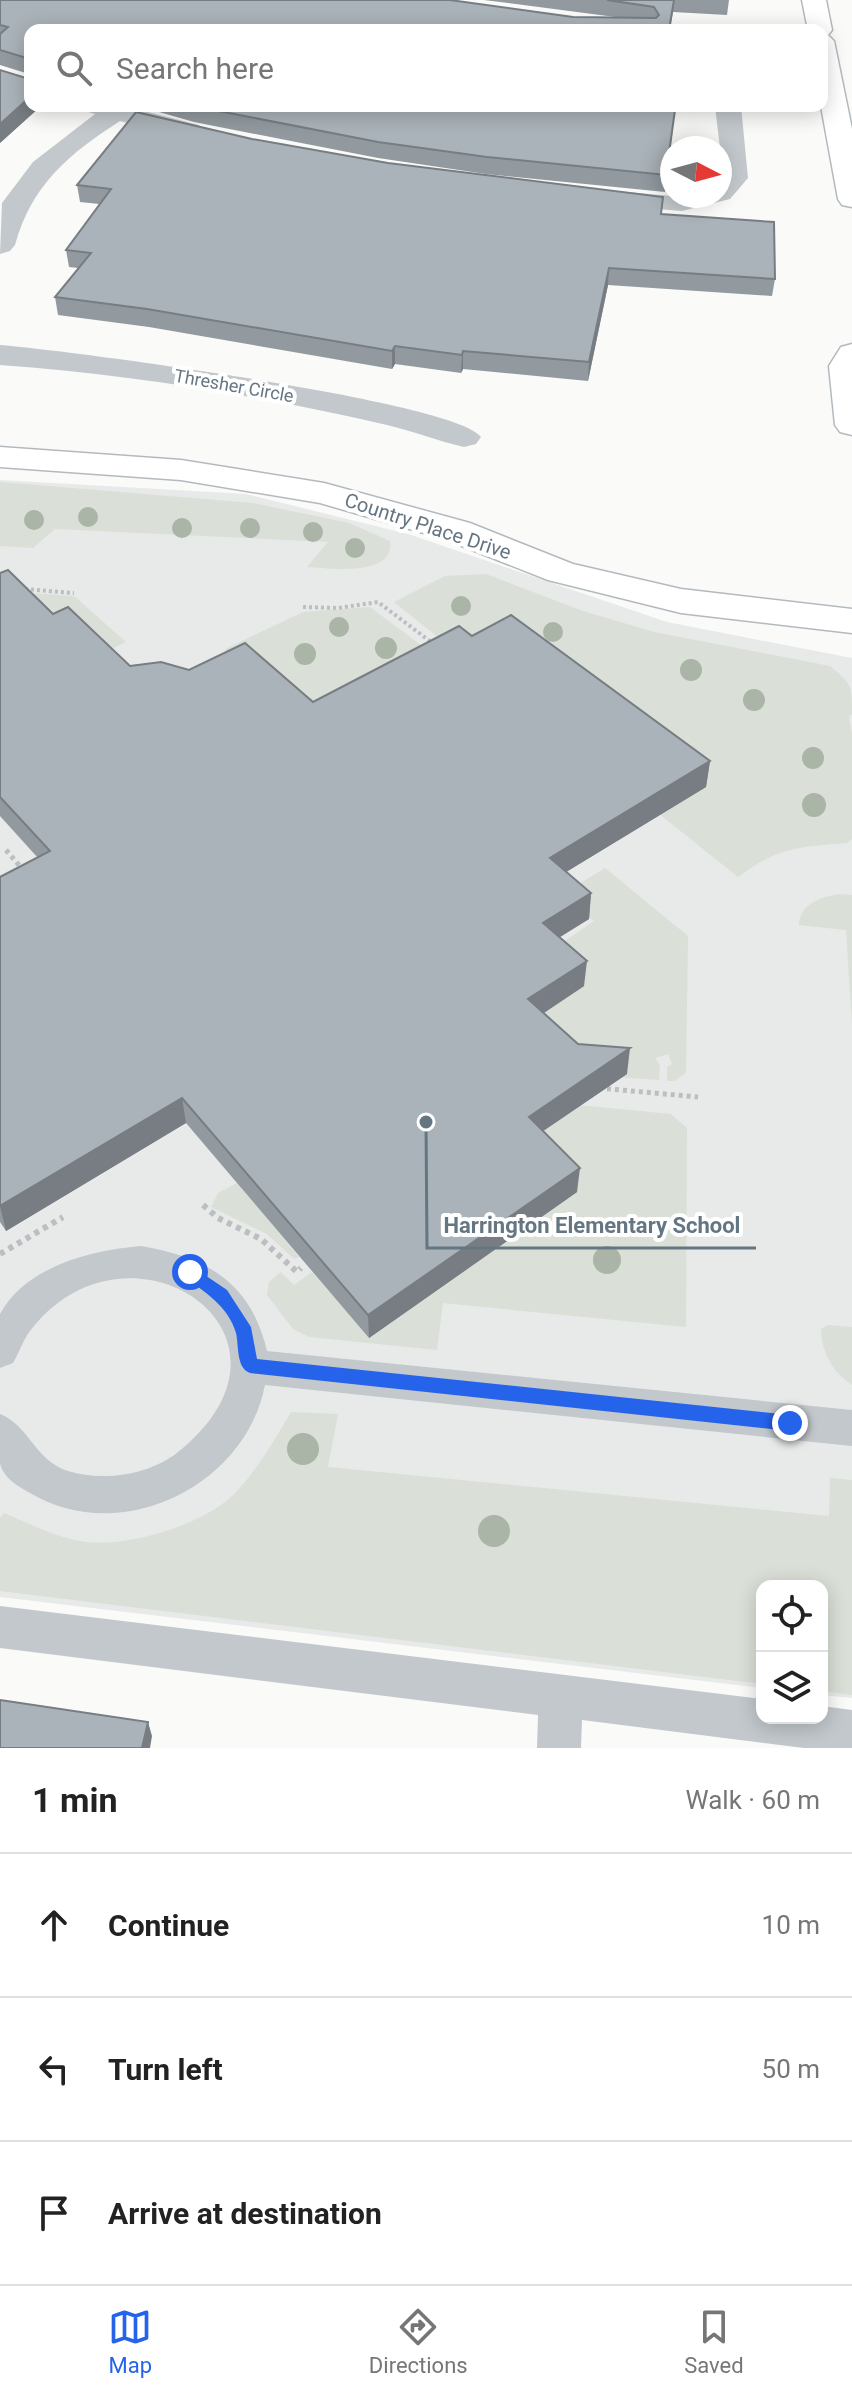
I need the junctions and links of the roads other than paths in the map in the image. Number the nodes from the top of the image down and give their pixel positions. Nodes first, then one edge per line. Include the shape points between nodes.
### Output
1 (814, 0) edge
2 (819, 24) edge
3 (828, 73) edge
4 (101, 112) edge
5 (116, 112) edge
6 (728, 112) edge
7 (730, 136) edge
8 (220, 138) edge
9 (732, 154) edge
10 (732, 180) edge
11 (578, 195) edge
12 (852, 199) edge
13 (660, 203) edge
14 (0, 245) edge
15 (852, 354) edge
16 (0, 355) edge
17 (852, 425) edge
18 (464, 437) dead end
19 (0, 457) edge
20 (852, 621) edge
21 (0, 1351) edge
22 (250, 1366) junction
23 (852, 1428) edge
24 (0, 1432) edge
25 (0, 1627) edge
26 (561, 1696) junction
27 (852, 1732) edge
28 (559, 1748) edge

1 - 2 street
3 - 12 street
4 - 14 street via 27,185
5 - 8 street
6 - 7 street
9 - 10 street
11 - 13 street
15 - 17 street via 845,366
16 - 18 street, Thresher Circle via 135,368 380,412
19 - 20 street, Country Place Drive via 181,470 324,493 457,531 561,572 681,601
21 - 22 lane via 29,1304 65,1279 106,1263 150,1261 190,1272 221,1295 243,1327
22 - 23 lane
22 - 24 lane via 243,1403 223,1438 193,1468 155,1488 113,1497 71,1492 35,1476 8,1450
25 - 26 lane
26 - 27 lane
26 - 28 lane

